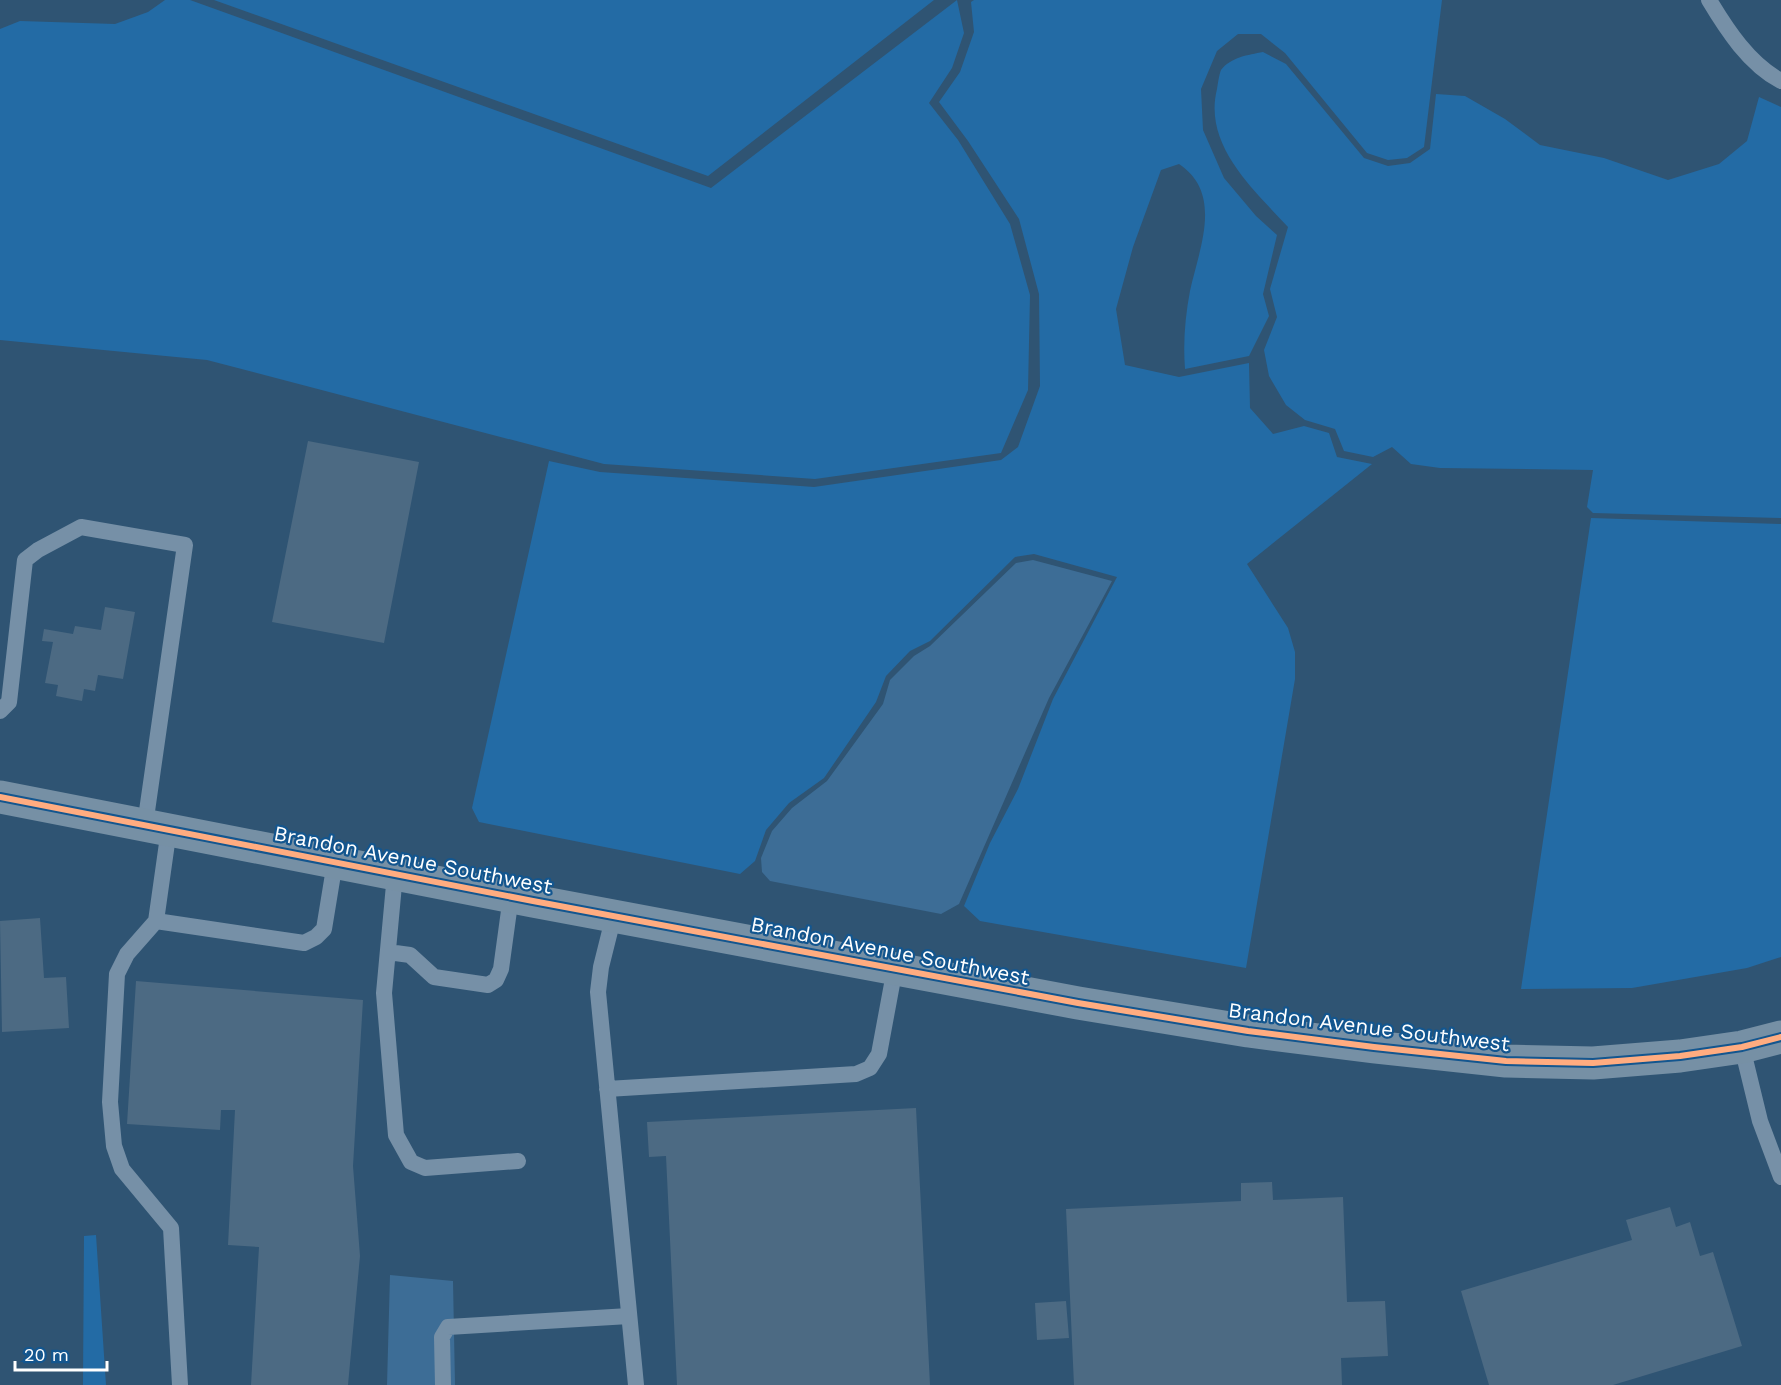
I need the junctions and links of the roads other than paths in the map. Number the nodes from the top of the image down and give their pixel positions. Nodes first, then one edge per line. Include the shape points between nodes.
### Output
1 (1709, 0) edge
2 (1781, 81) edge
3 (0, 711) edge
4 (0, 797) edge
5 (157, 827) junction
6 (335, 862) junction
7 (396, 874) junction
8 (511, 896) junction
9 (614, 915) junction
10 (156, 921) junction
11 (388, 952) junction
12 (895, 968) junction
13 (1781, 1037) edge
14 (1742, 1047) junction
15 (608, 1089) junction
16 (518, 1161) dead end
17 (1781, 1177) edge
18 (629, 1316) junction
19 (180, 1385) edge
20 (443, 1385) edge
21 (636, 1385) edge

1 - 2 lane via 1751,58
3 - 5 lane via 9,702 25,560 81,528 185,545
4 - 5 main road, Brandon Avenue Southwest
5 - 6 main road, Brandon Avenue Southwest
5 - 10 lane
6 - 7 main road, Brandon Avenue Southwest
6 - 10 lane via 324,929 304,943
7 - 8 main road, Brandon Avenue Southwest
7 - 11 lane
8 - 9 main road, Brandon Avenue Southwest
8 - 11 lane via 501,969 496,980 488,985 434,977 410,955
9 - 12 main road, Brandon Avenue Southwest
9 - 15 lane via 598,992
10 - 19 lane via 127,954 117,974 111,1102 114,1146 122,1169 171,1228
11 - 16 lane via 384,993 396,1135 411,1161 425,1168
12 - 14 main road, Brandon Avenue Southwest via 1248,1031 1506,1061 1593,1063
12 - 15 lane via 879,1054 870,1068 856,1074
13 - 14 main road, Brandon Avenue Southwest
14 - 17 lane via 1760,1121
15 - 18 lane
18 - 20 lane via 448,1327 442,1337
18 - 21 lane

